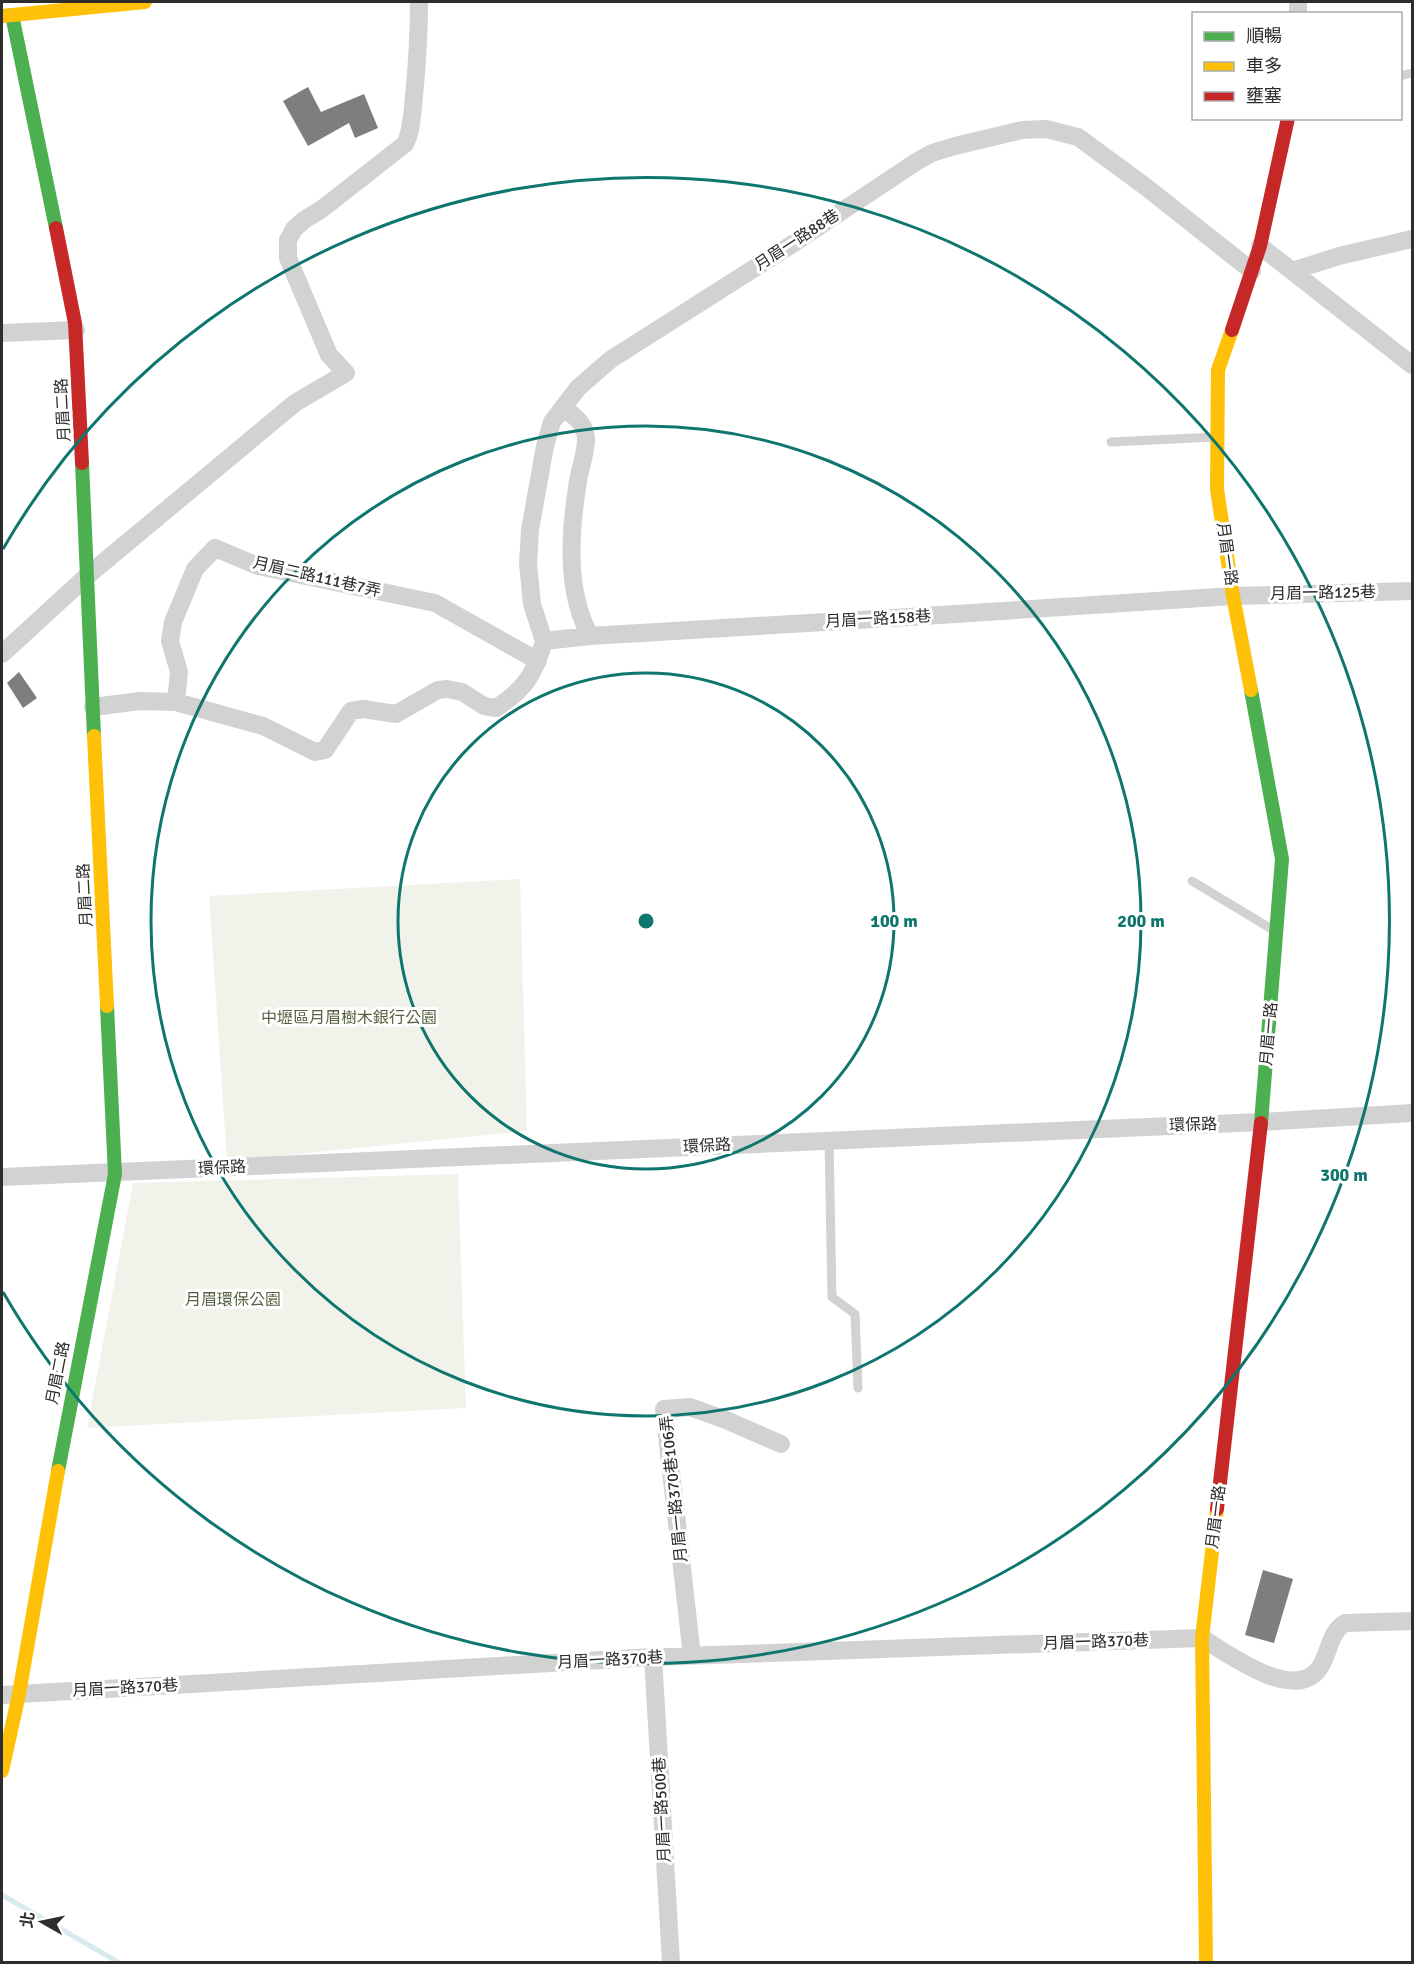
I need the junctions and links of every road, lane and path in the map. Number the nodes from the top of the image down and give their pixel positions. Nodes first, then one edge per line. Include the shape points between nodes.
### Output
1 (145, 2) edge
2 (419, 2) edge
3 (7, 15) edge
4 (1288, 120) edge
5 (1413, 239) edge
6 (1260, 246) junction
7 (1252, 271) junction
8 (1292, 271) junction
9 (76, 330) junction
10 (2, 333) edge
11 (1413, 365) edge
12 (563, 408) junction
13 (1218, 437) junction
14 (1111, 442) dead end
15 (87, 576) junction
16 (1413, 591) edge
17 (1233, 596) junction
18 (590, 636) junction
19 (544, 641) junction
20 (2, 654) edge
21 (538, 661) junction
22 (176, 702) junction
23 (93, 707) junction
24 (1192, 881) dead end
25 (1277, 932) junction
26 (1413, 1113) edge
27 (1261, 1122) junction
28 (829, 1141) junction
29 (115, 1174) junction
30 (2, 1177) edge
31 (858, 1388) dead end
32 (781, 1444) dead end
33 (1413, 1621) edge
34 (1202, 1638) junction
35 (692, 1656) junction
36 (653, 1657) junction
37 (10, 1694) edge
38 (2, 1771) edge
39 (671, 1962) edge
40 (1206, 1962) edge

1 - 3 street
2 - 15 street via 418,56 405,144 304,220 288,240 288,258 329,355 346,373 295,403
3 - 9 street, 月眉二路
4 - 6 street, 月眉一路
5 - 8 street
6 - 7 street, 月眉一路
6 - 8 street
7 - 12 street, 月眉一路88巷 via 1078,137 1046,129 1022,130 955,146 916,162 610,360 578,388
7 - 13 street, 月眉一路 via 1218,370
8 - 11 street
9 - 10 street
9 - 15 street, 月眉二路
12 - 18 street via 580,420 586,439 572,538 574,588 581,619
12 - 19 street, 月眉一路88巷 via 552,422 545,446 530,530 532,604
13 - 14 lane
13 - 17 street, 月眉一路 via 1217,489
15 - 20 street
15 - 23 street, 月眉二路
16 - 17 street, 月眉一路125巷
17 - 18 street, 月眉一路158巷
17 - 25 street, 月眉一路 via 1282,859
18 - 19 street, 月眉一路158巷
19 - 21 street
21 - 22 street via 523,688 496,708 447,688 396,714 351,711 325,750 315,753 263,726
21 - 22 street, 月眉二路111巷7弄 via 435,603 258,566 215,548 195,569 173,622 170,641 179,672
22 - 23 street via 140,701
23 - 29 street, 月眉二路
24 - 25 lane
25 - 27 street, 月眉一路
26 - 27 street, 環保路
27 - 28 street, 環保路
27 - 34 street, 月眉一路
28 - 29 street, 環保路
28 - 31 lane via 832,1297 855,1314
29 - 30 street, 環保路
29 - 37 street, 月眉二路
32 - 35 street, 月眉一路370巷106弄 via 690,1407 664,1409
33 - 34 street via 1345,1623 1336,1629 1318,1669 1308,1679 1288,1680 1254,1670
34 - 35 street, 月眉一路370巷
34 - 40 street, 月眉一路
35 - 36 street, 月眉一路370巷
36 - 37 street, 月眉一路370巷
36 - 39 street, 月眉一路500巷
37 - 38 street, 月眉二路

